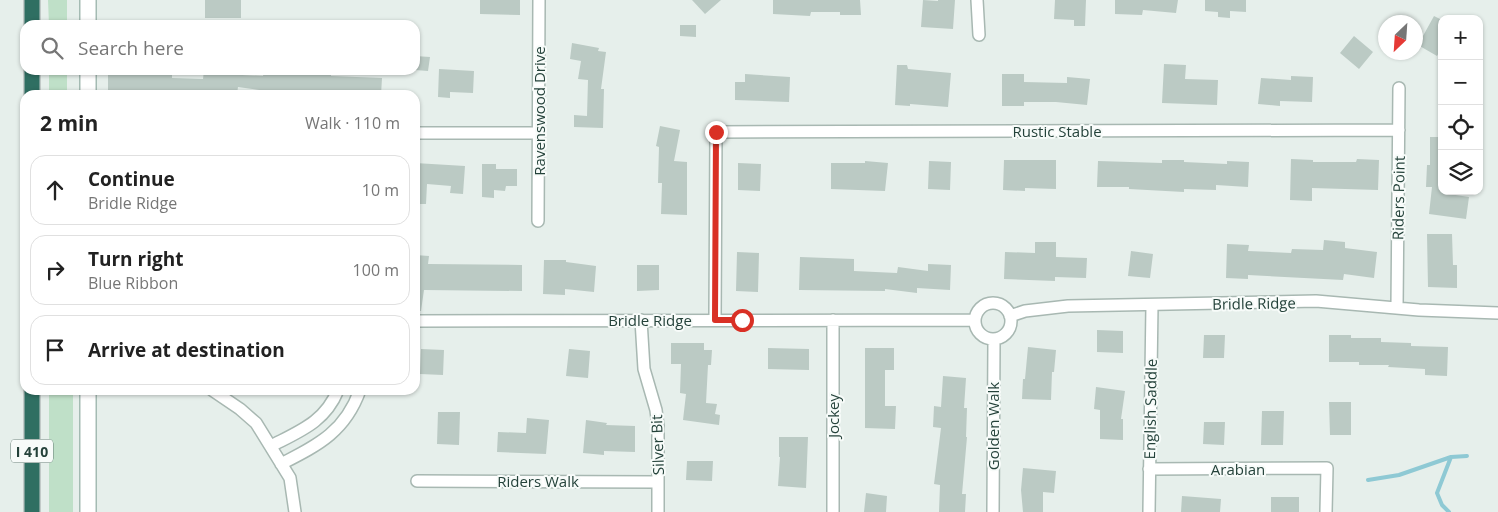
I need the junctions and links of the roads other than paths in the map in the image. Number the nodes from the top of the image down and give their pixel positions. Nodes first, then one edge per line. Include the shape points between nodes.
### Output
1 (32, 0) edge
2 (88, 0) edge
3 (540, 0) edge
4 (978, 0) edge
5 (32, 20) edge
6 (88, 20) edge
7 (979, 35) dead end
8 (32, 75) edge
9 (88, 75) edge
10 (1399, 88) dead end
11 (32, 90) edge
12 (88, 90) edge
13 (1399, 130) junction
14 (420, 133) edge
15 (539, 133) junction
16 (538, 221) dead end
17 (1152, 305) junction
18 (1397, 308) junction
19 (1498, 313) edge
20 (1010, 316) junction
21 (641, 320) junction
22 (715, 320) junction
23 (833, 320) junction
24 (975, 320) junction
25 (420, 321) edge
26 (994, 340) junction
27 (32, 395) edge
28 (88, 395) edge
29 (219, 395) edge
30 (336, 395) edge
31 (358, 395) edge
32 (271, 446) junction
33 (280, 464) junction
34 (1149, 469) junction
35 (417, 481) dead end
36 (658, 482) junction
37 (32, 512) edge
38 (88, 512) edge
39 (295, 512) edge
40 (658, 512) edge
41 (833, 512) edge
42 (993, 512) edge
43 (1149, 512) edge
44 (1326, 512) edge

1 - 5 highway
2 - 6 main road
3 - 15 street, Ravenswood Drive
4 - 7 street
8 - 11 highway
9 - 12 main road
10 - 13 street, Riders Point
13 - 18 street, Riders Point
13 - 22 street, Rustic Stable via 716,132
14 - 15 street
15 - 16 street, Ravenswood Drive
17 - 18 street, Bridle Ridge via 1316,302
17 - 20 street, Bridle Ridge via 1059,307
17 - 34 street, English Saddle
18 - 19 street, Bridle Ridge
20 - 24 street via 1003,306 991,304 980,309
20 - 26 street via 1006,334
21 - 22 street, Bridle Ridge
21 - 25 street, Bridle Ridge
21 - 36 street, Silver Bit via 644,369 658,426
22 - 23 street, Bridle Ridge
23 - 24 street, Bridle Ridge
23 - 41 street, Jockey
24 - 26 street via 980,334
26 - 42 street, Golden Walk
27 - 37 highway, I 410
28 - 38 main road
29 - 32 street via 256,423
30 - 32 street via 322,416
31 - 33 street via 336,431 314,447
32 - 33 street
33 - 39 street via 290,478
34 - 43 street, English Saddle
34 - 44 street, Arabian via 1326,468
35 - 36 street, Riders Walk
36 - 40 street, Silver Bit

